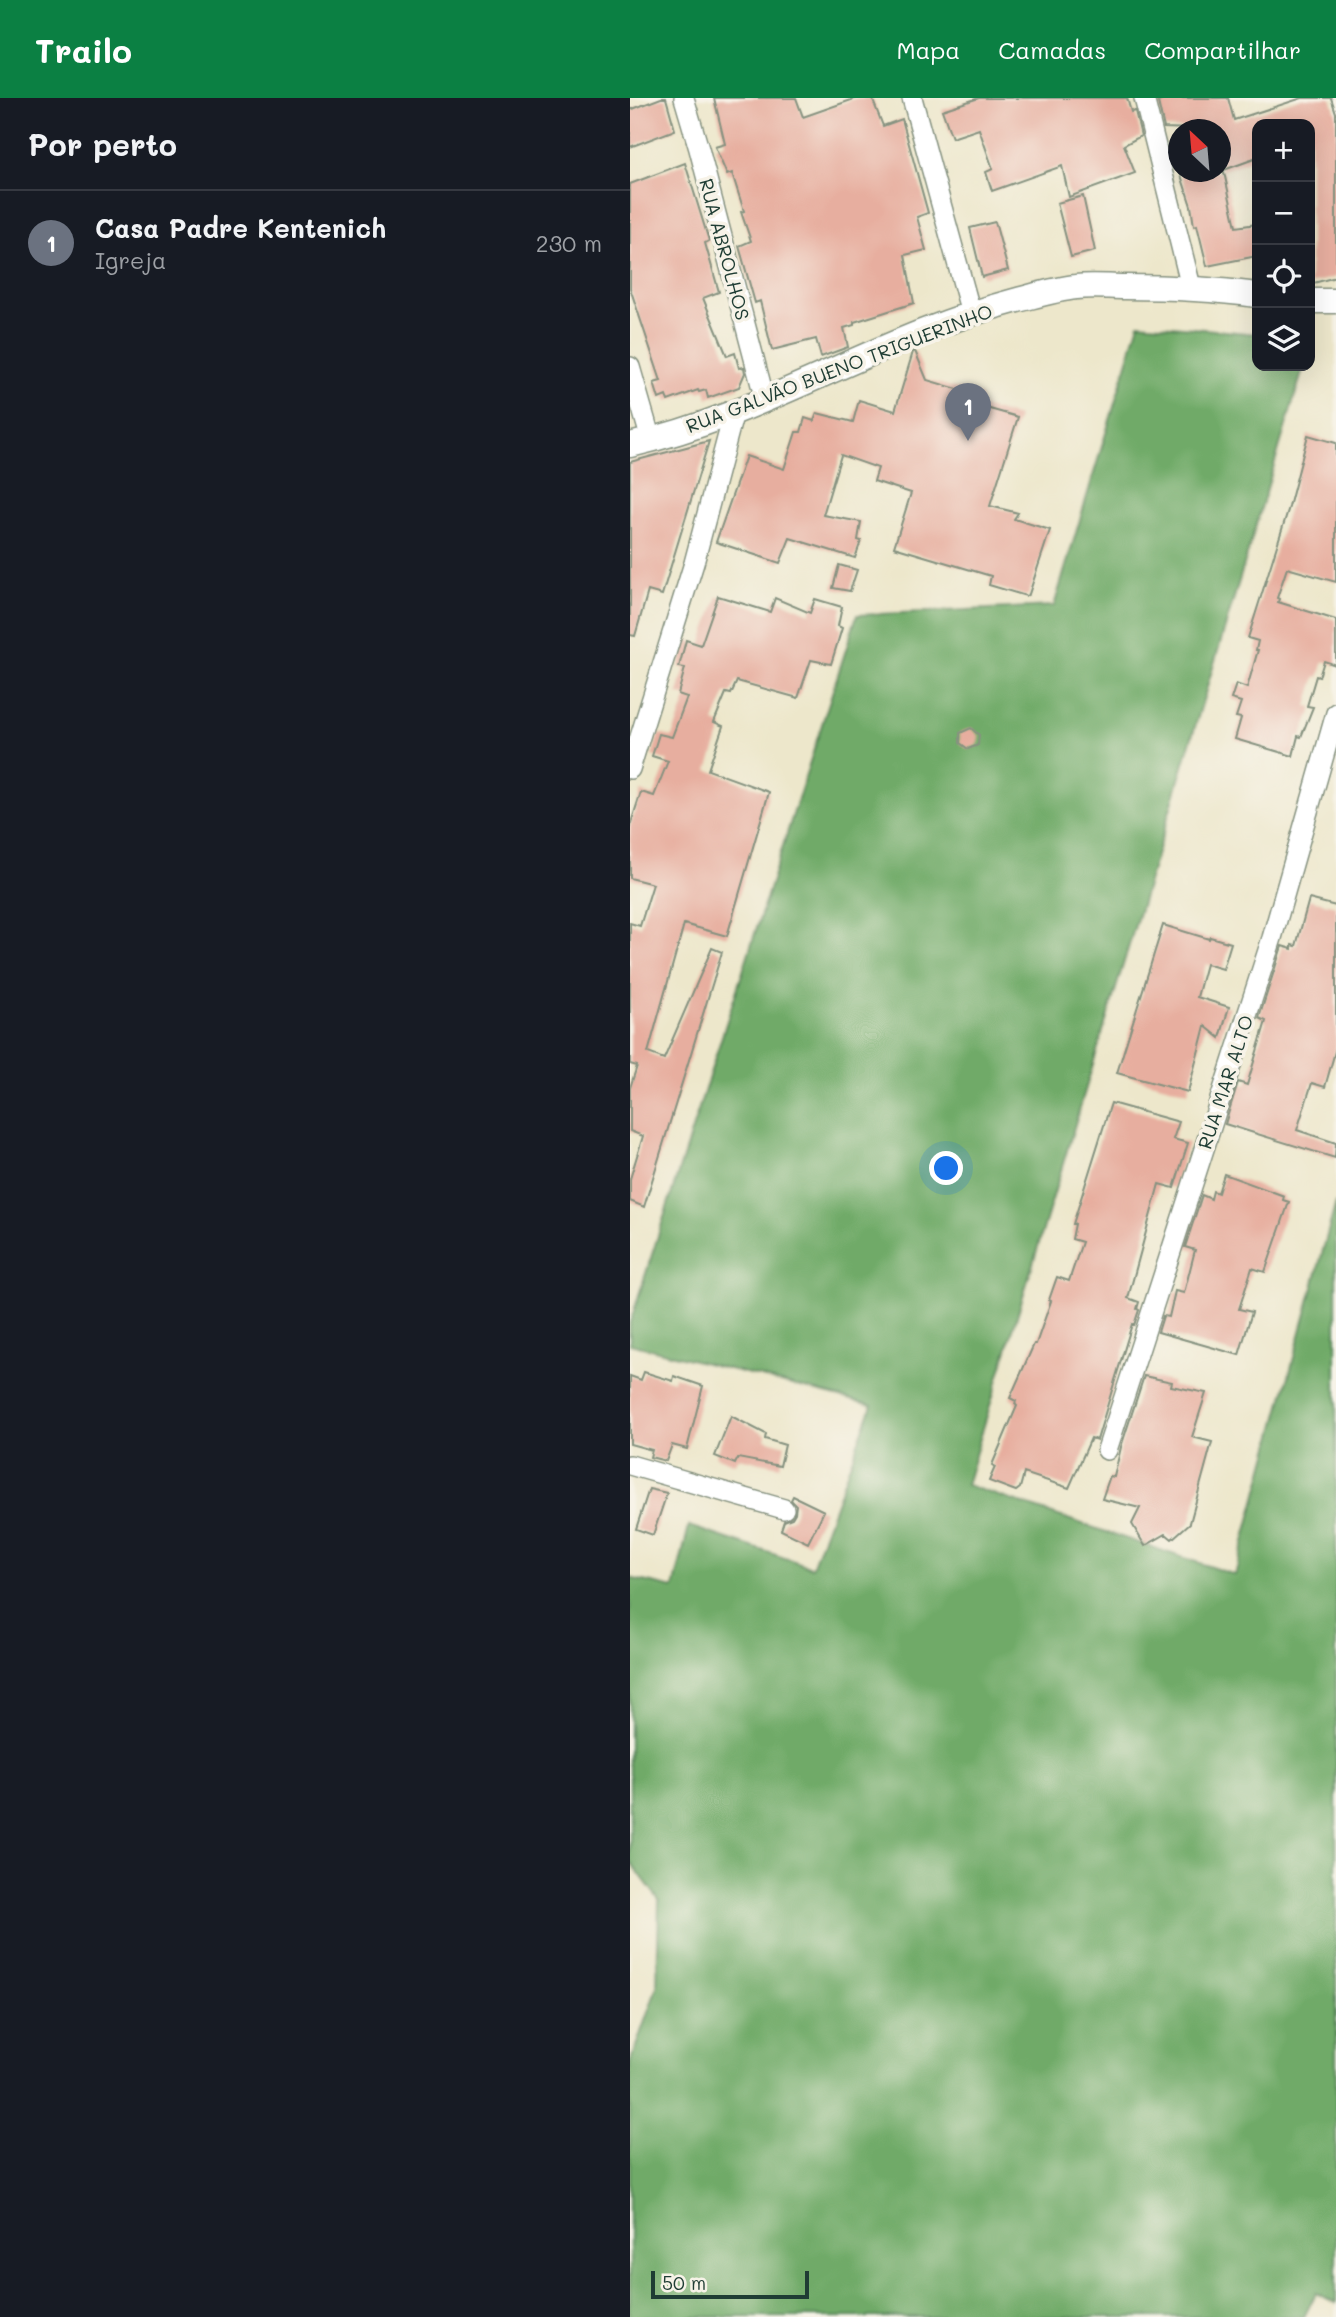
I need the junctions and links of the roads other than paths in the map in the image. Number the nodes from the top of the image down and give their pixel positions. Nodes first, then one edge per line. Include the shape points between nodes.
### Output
1 (684, 98) edge
2 (912, 98) edge
3 (1144, 98) edge
4 (1191, 287) junction
5 (1252, 294) edge
6 (1315, 301) edge
7 (1336, 301) edge
8 (971, 313) junction
9 (630, 367) edge
10 (765, 400) junction
11 (734, 412) junction
12 (640, 442) edge
13 (1336, 713) edge
14 (630, 769) edge
15 (1107, 1450) dead end
16 (630, 1465) edge
17 (783, 1509) dead end

1 - 10 street, RUA ABROLHOS
2 - 8 street
3 - 4 street
4 - 5 street, RUA GALVÃO BUENO TRIGUERINHO
4 - 8 street, RUA GALVÃO BUENO TRIGUERINHO via 1077,287
6 - 7 street
8 - 10 street, RUA GALVÃO BUENO TRIGUERINHO
9 - 12 street
10 - 11 street, RUA GALVÃO BUENO TRIGUERINHO
11 - 12 street, RUA GALVÃO BUENO TRIGUERINHO
11 - 14 street via 694,563
13 - 15 street, RUA MAR ALTO via 1272,938
16 - 17 street

